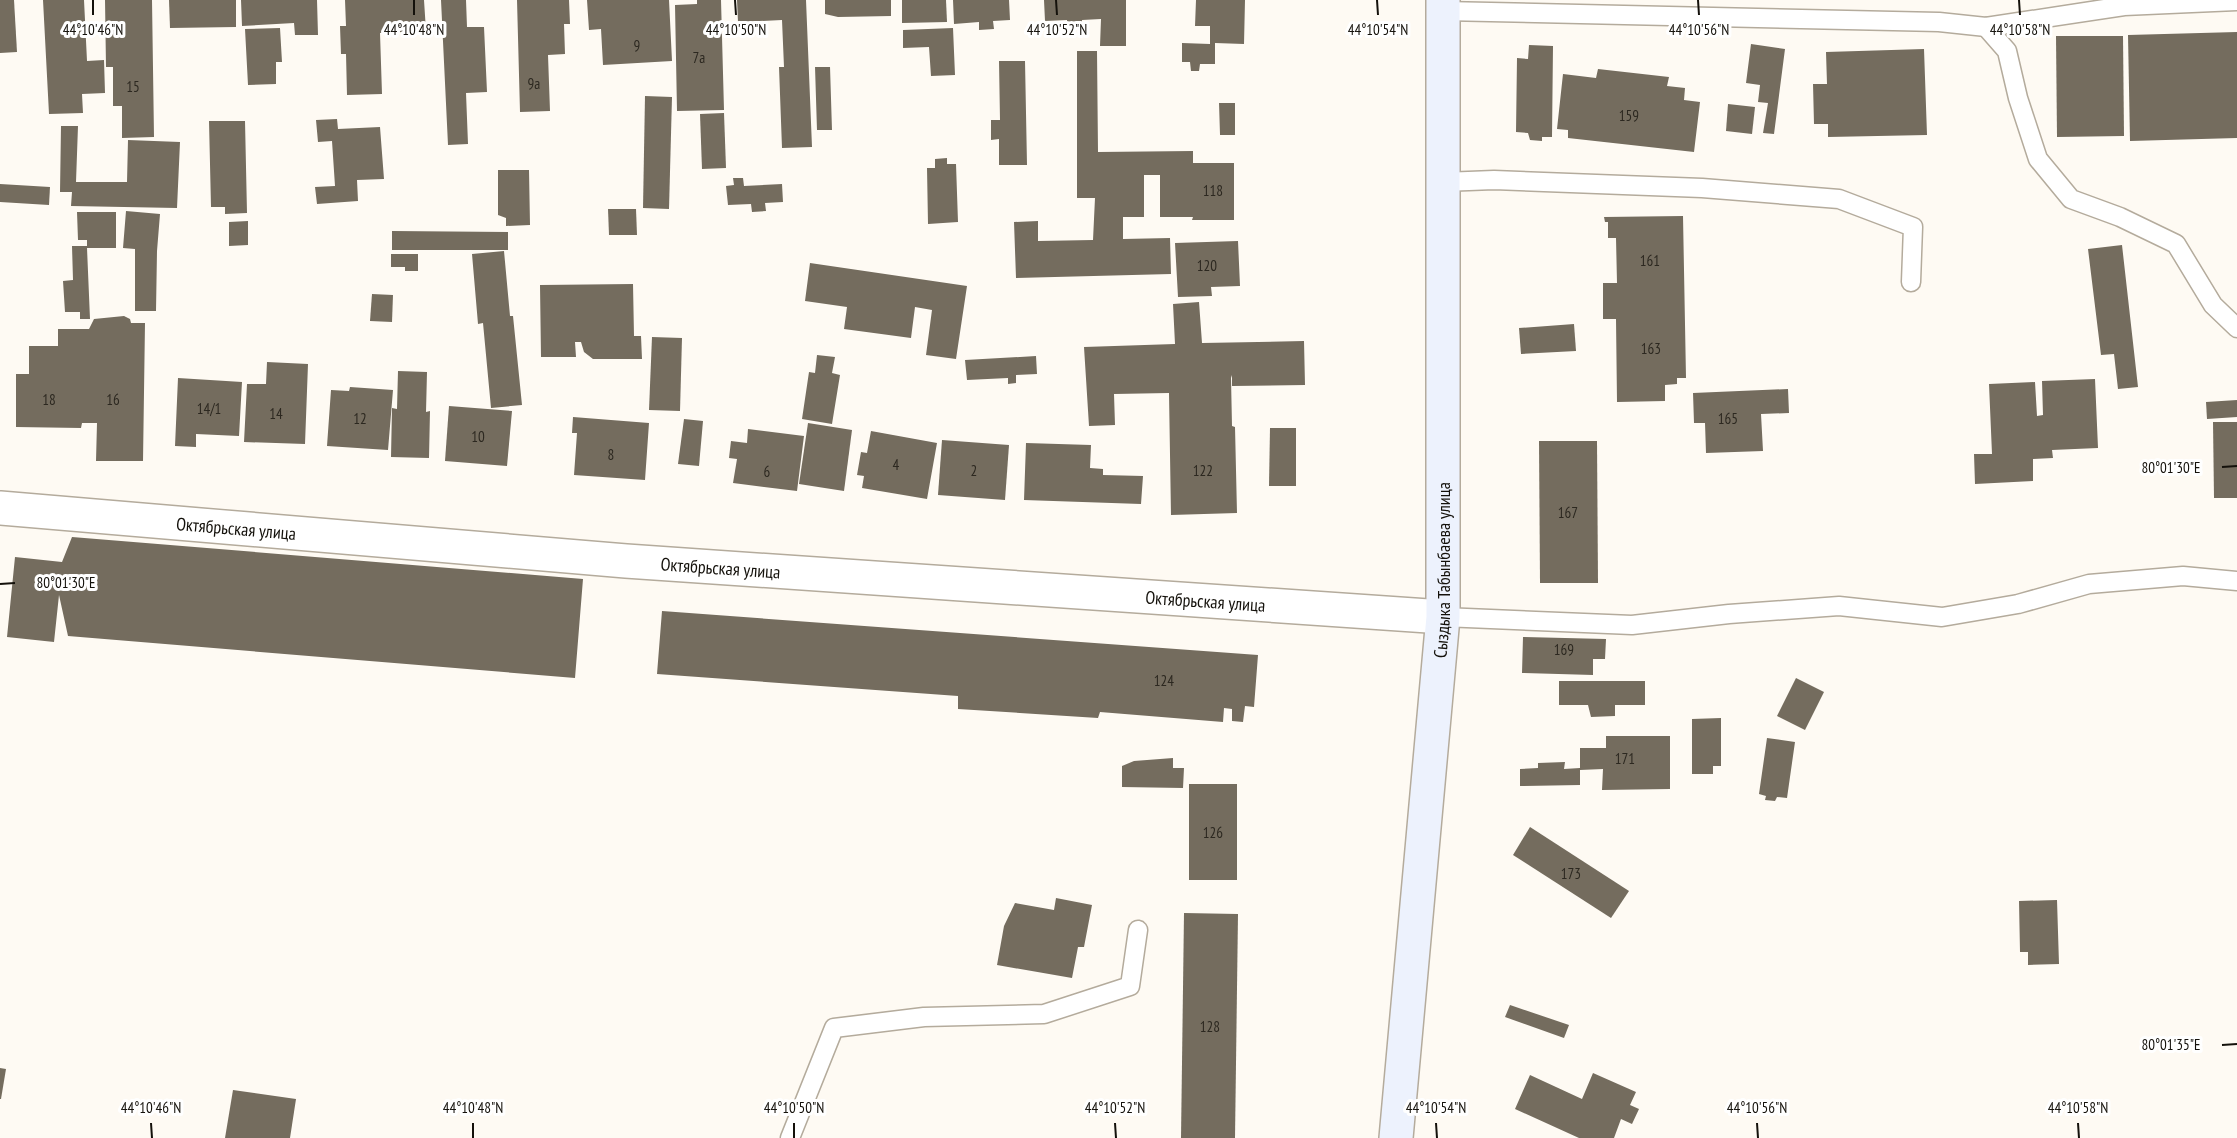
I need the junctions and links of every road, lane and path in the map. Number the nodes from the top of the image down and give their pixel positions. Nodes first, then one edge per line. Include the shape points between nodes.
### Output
1 (2237, 1) edge
2 (1443, 5) edge
3 (1986, 27) junction
4 (1443, 182) junction
5 (1911, 282) dead end
6 (2237, 328) edge
7 (0, 508) edge
8 (2237, 580) edge
9 (1443, 617) junction
10 (1138, 930) dead end
11 (790, 1138) edge
12 (1396, 1138) edge

1 - 3 lane via 2124,6
2 - 3 lane via 1939,22
2 - 4 street, Сыздыка Табынбаева улица
3 - 6 lane via 2007,51 2038,159 2071,199 2176,244 2213,305
4 - 5 lane via 1494,180 1702,188 1839,199 1913,227
4 - 9 street, Сыздыка Табынбаева улица
7 - 9 street, Октябрьская улица via 638,562
8 - 9 lane via 2183,576 2089,584 2018,604 1942,617 1839,606 1632,625
9 - 12 street, Сыздыка Табынбаева улица
10 - 11 lane via 1130,986 1044,1014 924,1017 834,1028

